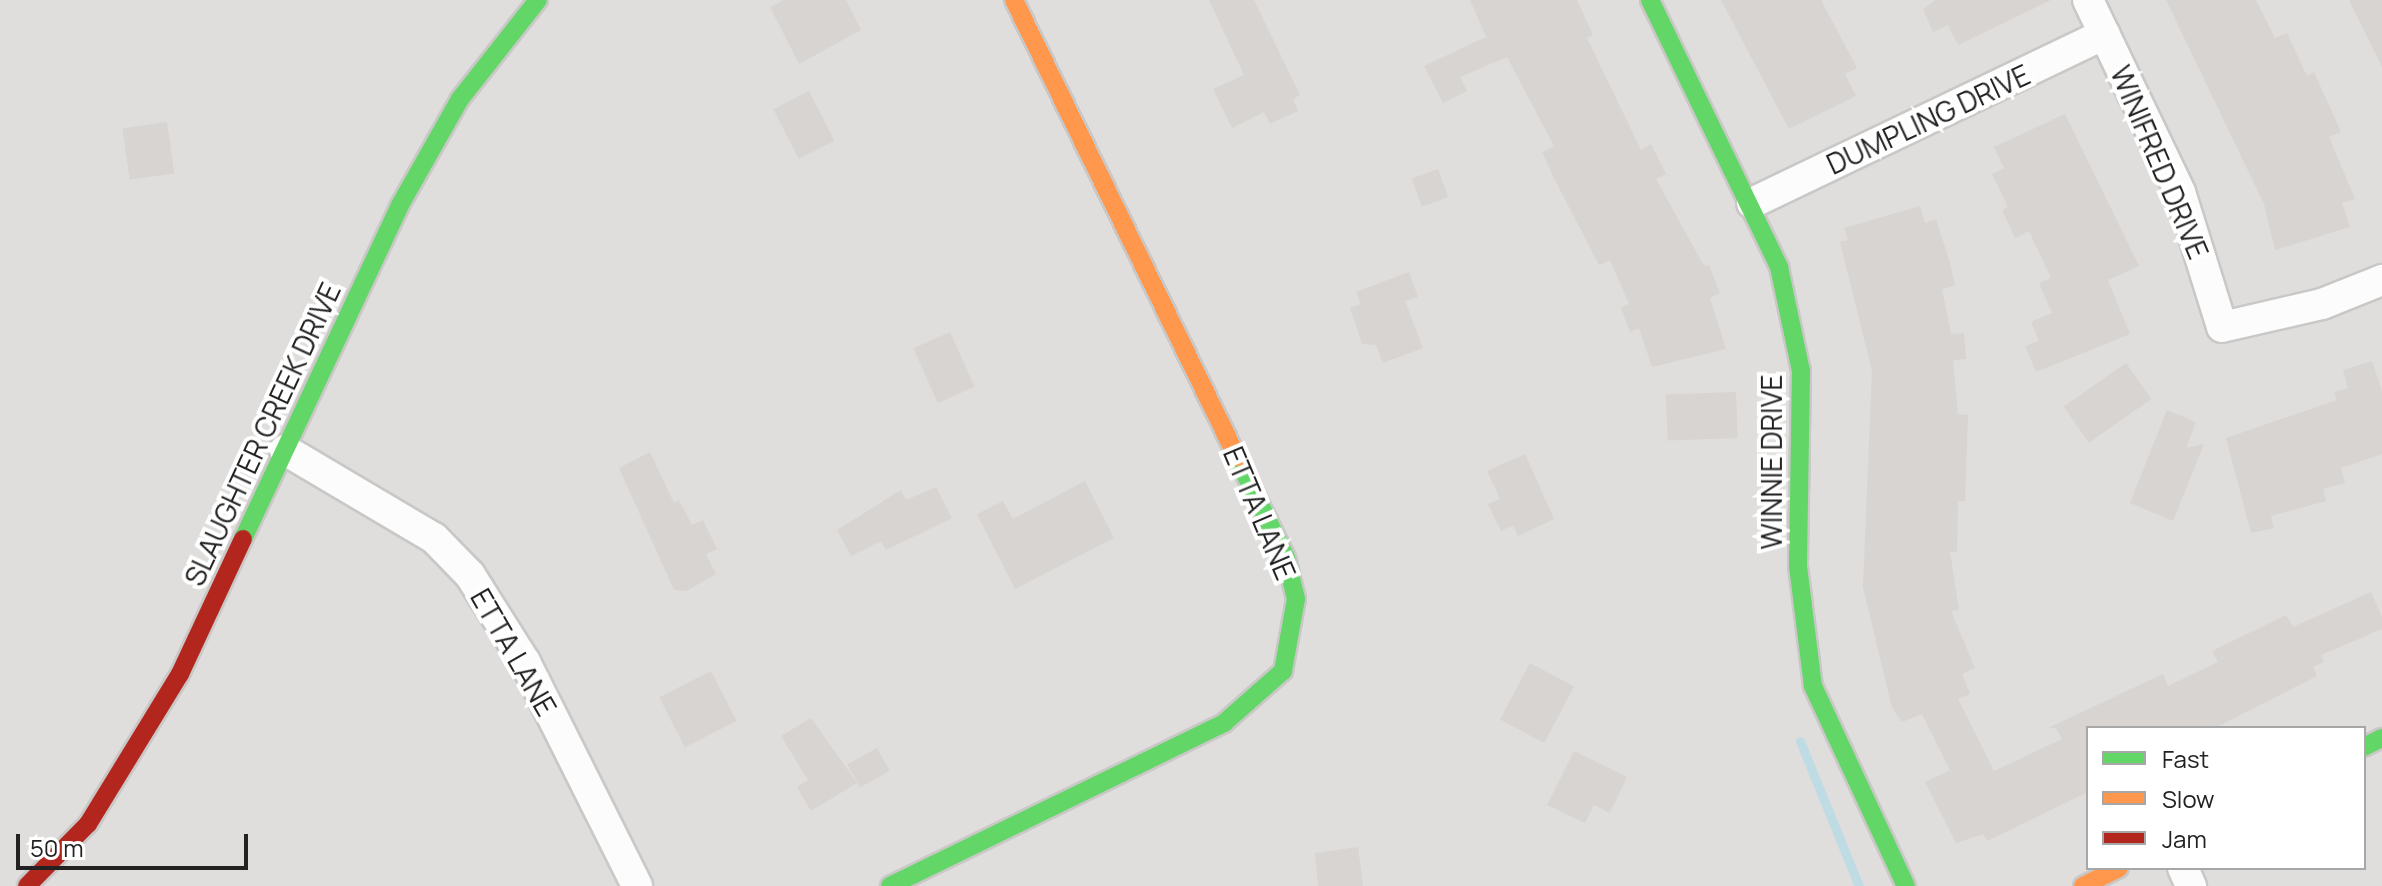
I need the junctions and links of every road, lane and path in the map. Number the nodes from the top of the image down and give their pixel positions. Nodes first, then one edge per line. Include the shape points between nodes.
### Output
1 (538, 0) edge
2 (1014, 0) edge
3 (1650, 0) edge
4 (2088, 0) edge
5 (2105, 34) junction
6 (1752, 203) junction
7 (2382, 280) edge
8 (285, 450) junction
9 (2115, 870) edge
10 (27, 886) edge
11 (637, 886) edge
12 (890, 886) edge
13 (1906, 886) edge
14 (2083, 886) edge

1 - 8 street, SLAUGHTER CREEK DRIVE via 460,99 408,192
2 - 12 street, ETTA LANE via 1286,558 1296,599 1293,638 1283,671 1224,723
3 - 6 street, WINNIE DRIVE
4 - 5 street, WINIFRED DRIVE
5 - 6 street, DUMPLING DRIVE
5 - 7 street, WINIFRED DRIVE via 2180,192 2222,327 2322,304
6 - 13 street, WINNIE DRIVE via 1779,267 1801,371 1798,566 1813,686
8 - 10 street, SLAUGHTER CREEK DRIVE via 180,674 88,824
8 - 11 street, ETTA LANE via 434,538 470,575 525,662
9 - 14 street

